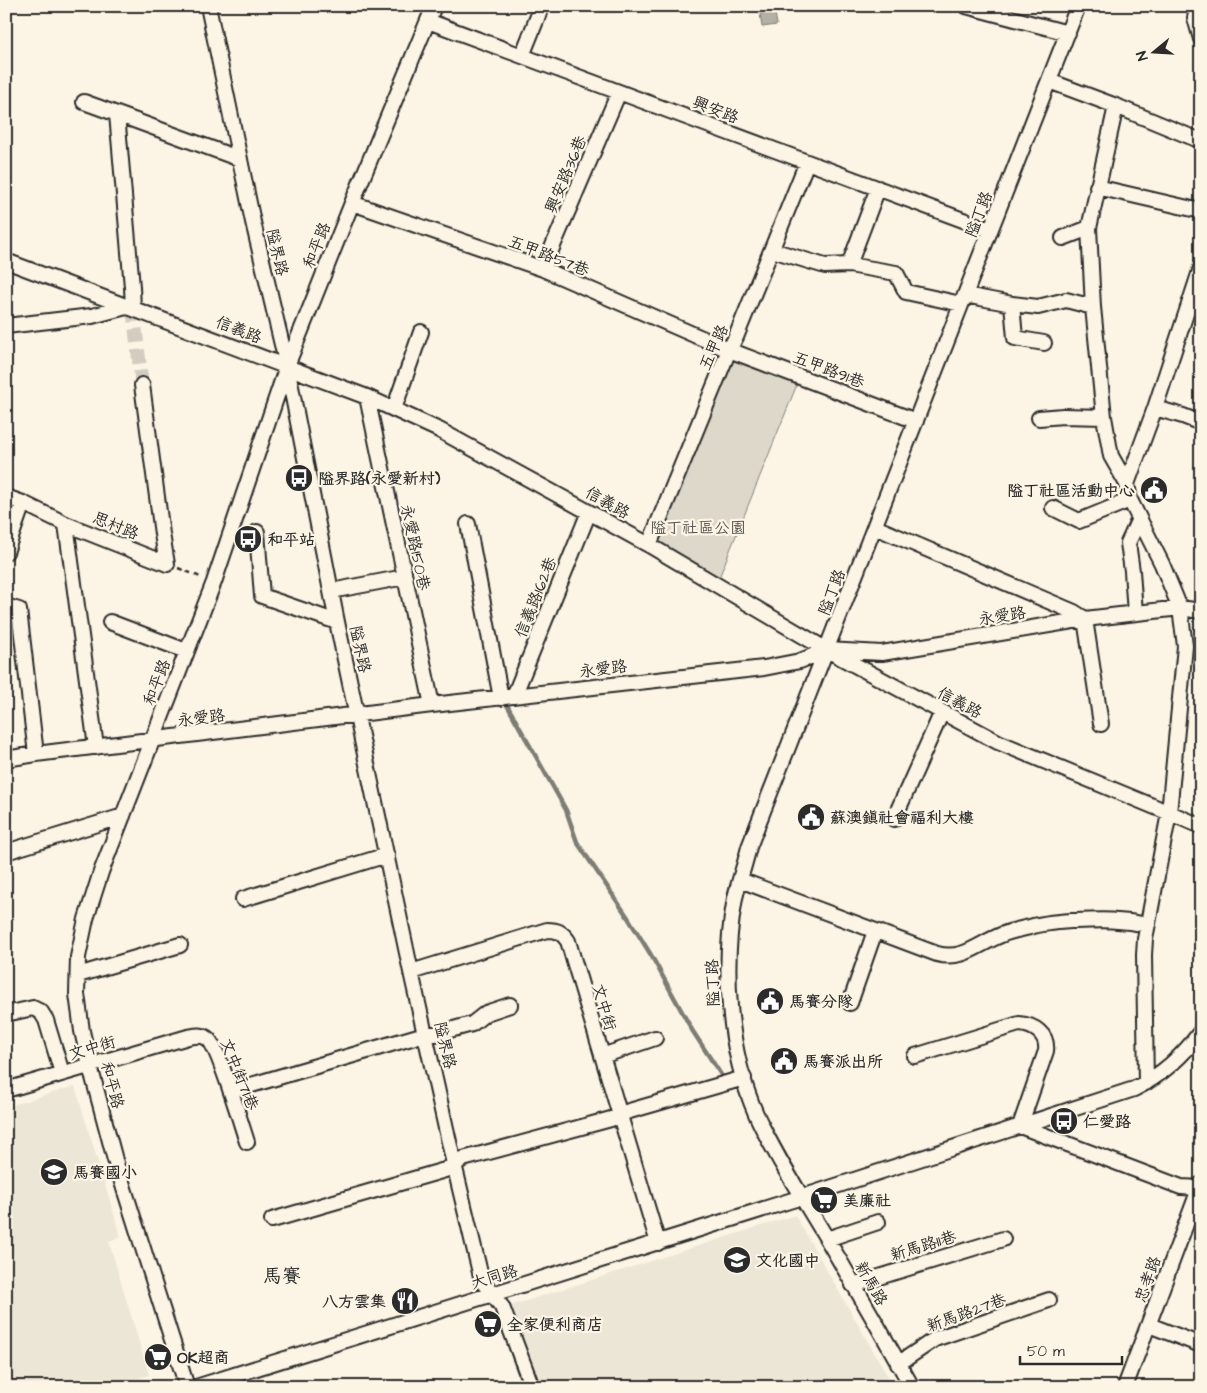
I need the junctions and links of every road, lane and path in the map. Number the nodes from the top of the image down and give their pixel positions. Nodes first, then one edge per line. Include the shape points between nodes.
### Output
1 (208, 6) edge
2 (434, 6) edge
3 (542, 6) edge
4 (966, 6) edge
5 (1078, 6) edge
6 (1198, 6) edge
7 (428, 21) junction
8 (1068, 33) junction
9 (1201, 39) edge
10 (522, 56) junction
11 (1049, 81) junction
12 (619, 92) junction
13 (84, 102) dead end
14 (1116, 106) junction
15 (117, 114) junction
16 (1201, 141) edge
17 (240, 158) junction
18 (807, 162) junction
19 (1097, 187) junction
20 (878, 188) junction
21 (352, 203) junction
22 (1201, 211) edge
23 (1089, 228) junction
24 (990, 230) junction
25 (1063, 238) dead end
26 (772, 250) junction
27 (6, 261) edge
28 (849, 265) junction
29 (1201, 268) edge
30 (543, 269) junction
31 (963, 300) junction
32 (1012, 304) junction
33 (129, 307) junction
34 (1093, 307) junction
35 (6, 326) edge
36 (421, 332) dead end
37 (1044, 342) dead end
38 (729, 350) junction
39 (287, 366) junction
40 (142, 385) tunnel mouth
41 (367, 397) junction
42 (1155, 408) junction
43 (394, 409) junction
44 (1104, 417) junction
45 (1040, 418) dead end
46 (916, 421) junction
47 (1201, 423) edge
48 (1126, 484) junction
49 (6, 496) edge
50 (1130, 500) junction
51 (23, 503) junction
52 (1053, 508) dead end
53 (589, 512) junction
54 (1139, 519) junction
55 (66, 524) junction
56 (468, 524) dead end
57 (875, 527) junction
58 (257, 532) dead end
59 (649, 545) junction
60 (6, 552) edge
61 (167, 564) junction
62 (405, 577) junction
63 (214, 582) junction
64 (331, 591) junction
65 (6, 606) edge
66 (1180, 608) junction
67 (1201, 611) edge
68 (1134, 613) junction
69 (1085, 619) junction
70 (110, 622) dead end
71 (337, 622) junction
72 (827, 650) junction
73 (186, 651) junction
74 (508, 697) junction
75 (432, 705) junction
76 (942, 712) junction
77 (357, 714) junction
78 (1102, 724) dead end
79 (152, 740) junction
80 (96, 747) junction
81 (36, 754) junction
82 (6, 759) edge
83 (1169, 813) junction
84 (123, 816) junction
85 (894, 819) dead end
86 (1201, 826) edge
87 (6, 852) edge
88 (386, 855) junction
89 (740, 880) junction
90 (243, 899) dead end
91 (1148, 925) junction
92 (875, 931) junction
93 (180, 945) dead end
94 (411, 972) junction
95 (78, 976) junction
96 (850, 1003) dead end
97 (510, 1005) dead end
98 (6, 1014) edge
99 (1201, 1031) edge
100 (425, 1034) junction
101 (188, 1037) joint
102 (655, 1038) dead end
103 (602, 1056) junction
104 (916, 1056) dead end
105 (90, 1066) junction
106 (62, 1073) junction
107 (744, 1078) junction
108 (1146, 1082) junction
109 (6, 1090) edge
110 (231, 1091) junction
111 (619, 1116) junction
112 (1020, 1126) junction
113 (247, 1142) dead end
114 (454, 1164) junction
115 (1200, 1187) edge
116 (802, 1197) junction
117 (272, 1220) dead end
118 (878, 1222) dead end
119 (827, 1239) junction
120 (1003, 1239) dead end
121 (658, 1243) junction
122 (853, 1285) junction
123 (492, 1294) junction
124 (1049, 1300) dead end
125 (1149, 1325) junction
126 (1201, 1345) edge
127 (898, 1364) junction
128 (187, 1387) edge
129 (196, 1387) edge
130 (532, 1387) edge
131 (912, 1387) edge
132 (1125, 1387) edge

1 - 17 street, 隘界路
2 - 7 street, 和平路
3 - 10 street
4 - 8 street
5 - 8 street, 隘丁路
6 - 9 street via 1195,18
7 - 10 street, 興安路
7 - 21 street, 和平路
8 - 11 street, 隘丁路
10 - 12 street, 興安路
11 - 14 street
11 - 24 street, 隘丁路
12 - 18 street, 興安路
12 - 30 street, 興安路36巷
13 - 15 street
14 - 16 street
14 - 19 street
15 - 17 street
15 - 33 street via 132,288
17 - 39 street, 隘界路
18 - 20 street, 興安路
18 - 26 street, 五甲路
19 - 22 street
19 - 23 street
20 - 24 street, 興安路
20 - 28 street
21 - 30 street, 五甲路57巷
21 - 39 street, 和平路
23 - 25 street
23 - 34 street
24 - 31 street, 隘丁路
26 - 28 street via 825,266
26 - 38 street, 五甲路
27 - 33 street, 信義路
28 - 31 street via 896,273 906,292
29 - 42 street
30 - 38 street, 五甲路57巷
31 - 32 street
31 - 46 street, 隘丁路
32 - 34 street via 1038,307 1066,300
32 - 37 street via 1015,338
33 - 35 street via 92,316
33 - 39 street, 信義路
34 - 44 street
36 - 43 street
38 - 46 street, 五甲路91巷
38 - 59 street, 五甲路
39 - 41 street, 信義路
39 - 63 street, 和平路
39 - 64 street, 隘界路
40 - 61 street
41 - 43 street, 信義路
41 - 62 street, 永愛路150巷
42 - 47 street
42 - 48 street
43 - 53 street, 信義路
44 - 45 street
44 - 48 street via 1111,456
46 - 57 street, 隘丁路
48 - 50 street
49 - 51 street, 思村路
50 - 52 street via 1079,521
50 - 54 street
51 - 55 street, 思村路
51 - 60 street
53 - 59 street, 信義路
53 - 74 street, 信義路162巷
54 - 66 street
54 - 68 street via 1128,544
55 - 61 street, 思村路
55 - 80 street
56 - 74 street
57 - 69 street
57 - 72 street, 隘丁路
58 - 71 street via 262,596
59 - 72 street, 信義路
61 - 63 path
62 - 64 street
62 - 75 street, 永愛路150巷
63 - 73 street, 和平路
64 - 71 street, 隘界路
65 - 81 street via 19,610
66 - 67 street, 永愛路
66 - 68 street, 永愛路
66 - 83 street via 1185,646
68 - 69 street, 永愛路
69 - 72 street, 永愛路 via 882,653
69 - 78 street
70 - 73 street
71 - 77 street, 隘界路
72 - 74 street, 永愛路 via 800,661 764,668
72 - 76 street, 信義路
72 - 89 street, 隘丁路 via 749,847
73 - 79 street, 和平路
74 - 75 street, 永愛路
75 - 77 street, 永愛路
76 - 83 street, 信義路 via 998,742
76 - 85 street
77 - 79 street, 永愛路
77 - 88 street, 隘界路
79 - 80 street, 永愛路
79 - 84 street, 和平路
80 - 81 street, 永愛路
81 - 82 street, 永愛路
83 - 86 street, 信義路
83 - 91 street
84 - 87 street
84 - 95 street, 和平路 via 100,872 86,919 78,957
88 - 90 street
88 - 94 street, 隘界路
89 - 92 street
89 - 107 street, 隘丁路 via 729,944 729,998 733,1034
91 - 92 street via 1109,919 1033,926 947,957
91 - 108 street via 1144,955
92 - 96 street
93 - 95 street
94 - 100 street, 隘界路
94 - 103 street, 文中街 via 546,930 556,930 568,941
95 - 105 street, 和平路 via 82,1031
97 - 100 street via 486,1013 472,1024
98 - 106 street via 33,1008 41,1012
99 - 108 street via 1179,1056
100 - 110 street
100 - 114 street, 隘界路
101 - 105 street, 文中街
101 - 110 street, 文中街71巷 via 201,1035 214,1045
102 - 103 street
103 - 111 street, 文中街
104 - 112 street via 1019,1024 1027,1024 1039,1031 1047,1044 1046,1051
105 - 106 street, 文中街
105 - 128 street, 和平路 via 121,1178
106 - 109 street, 文中街
107 - 111 street
107 - 116 street, 隘丁路 via 776,1154
108 - 112 street via 1134,1089
110 - 113 street, 文中街71巷
111 - 114 street
111 - 121 street, 文中街
112 - 115 street via 1181,1187
112 - 116 street
114 - 117 street via 445,1170
114 - 123 street, 隘界路 via 482,1281
115 - 125 street, 忠孝路
116 - 119 street, 新馬路
116 - 121 street, 大同路
118 - 119 street
119 - 122 street, 新馬路
120 - 122 street, 新馬路11巷
121 - 123 street, 大同路
122 - 127 street, 新馬路
123 - 129 street, 大同路
123 - 130 street, 隘界路 via 502,1307
124 - 127 street, 新馬路27巷 via 935,1339
125 - 126 street
125 - 132 street, 忠孝路
127 - 131 street, 新馬路

